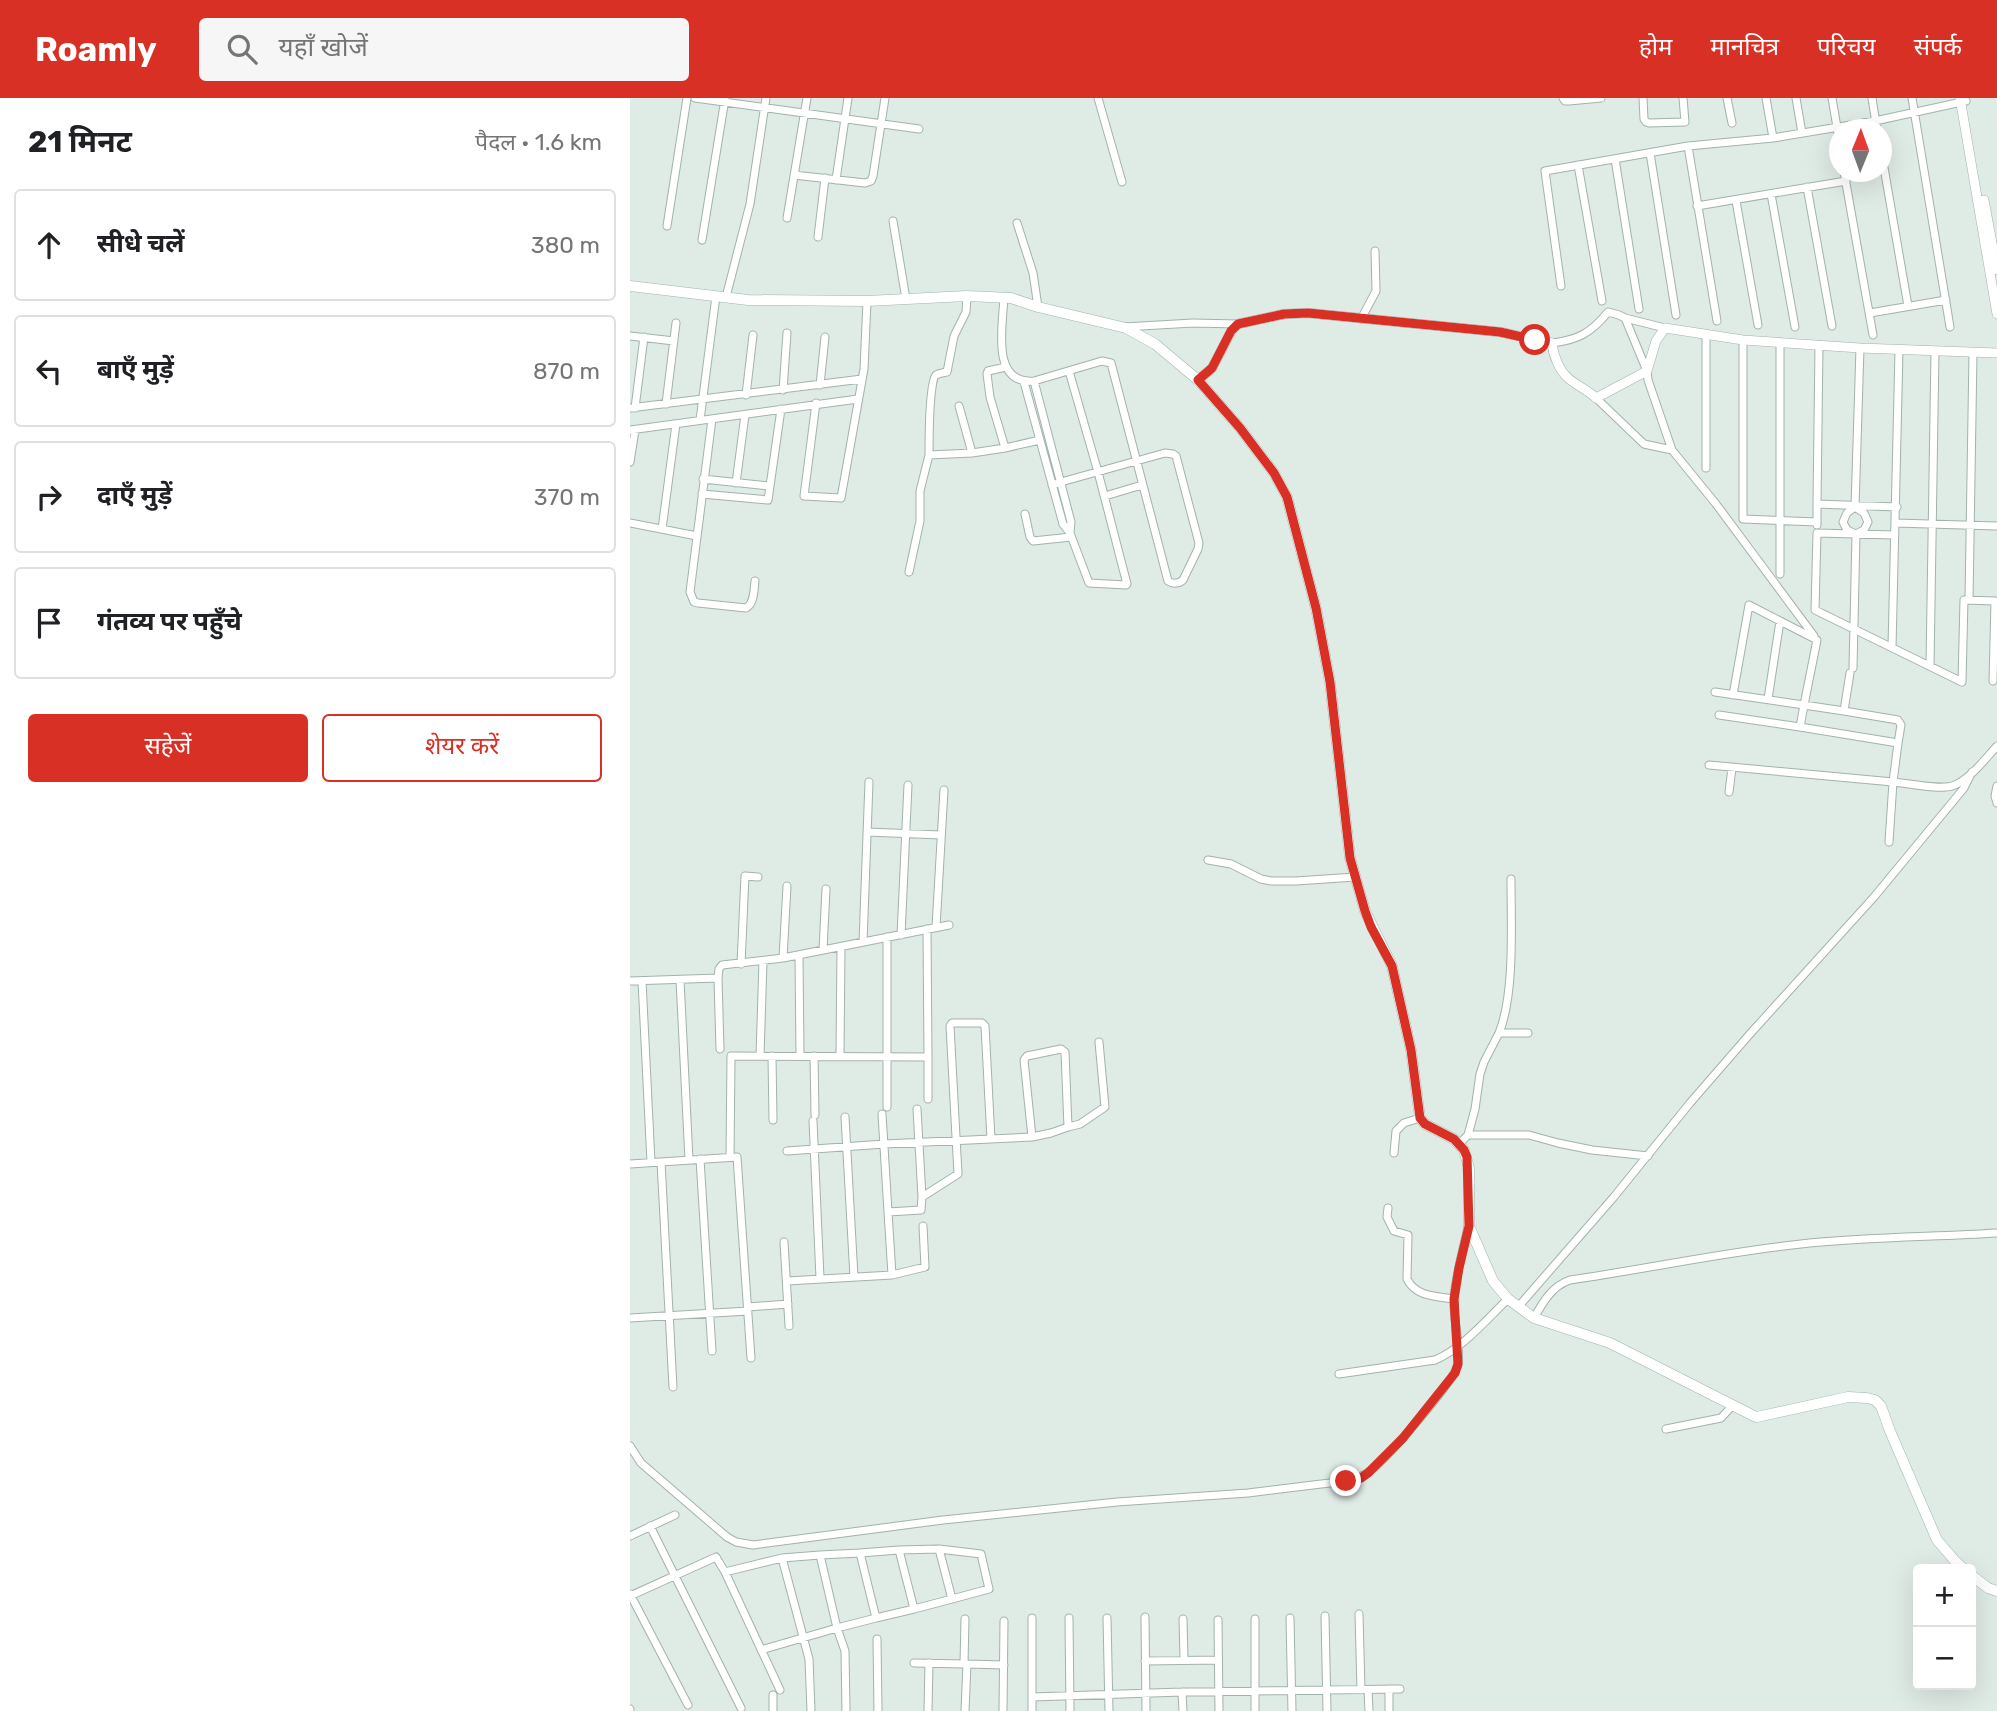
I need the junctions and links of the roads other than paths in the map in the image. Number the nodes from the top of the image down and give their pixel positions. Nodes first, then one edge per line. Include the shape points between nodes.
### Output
1 (687, 98) edge
2 (695, 98) edge
3 (766, 98) edge
4 (807, 98) edge
5 (848, 98) edge
6 (885, 98) edge
7 (1098, 98) edge
8 (1563, 98) edge
9 (1601, 98) edge
10 (1643, 98) edge
11 (1684, 98) edge
12 (1727, 98) edge
13 (1766, 98) edge
14 (1796, 98) edge
15 (1832, 98) edge
16 (1872, 98) edge
17 (1912, 98) edge
18 (1963, 99) edge
19 (725, 100) edge
20 (765, 108) junction
21 (1914, 113) junction
22 (805, 114) junction
23 (845, 119) junction
24 (1835, 119) edge
25 (1875, 119) edge
26 (1885, 119) edge
27 (1732, 122) dead end
28 (882, 124) junction
29 (1829, 128) edge
30 (919, 129) dead end
31 (1802, 133) junction
32 (1773, 138) junction
33 (1688, 146) junction
34 (1650, 153) junction
35 (1615, 159) junction
36 (1578, 164) junction
37 (794, 174) junction
38 (825, 178) junction
39 (836, 180) junction
40 (1122, 182) dead end
41 (1840, 182) edge
42 (1846, 182) edge
43 (1886, 182) edge
44 (1807, 187) junction
45 (1771, 194) junction
46 (1736, 201) junction
47 (1697, 206) junction
48 (787, 218) dead end
49 (893, 221) dead end
50 (1017, 223) dead end
51 (667, 226) dead end
52 (1993, 226) edge
53 (818, 237) dead end
54 (702, 240) dead end
55 (1375, 251) dead end
56 (1997, 270) edge
57 (630, 286) edge
58 (1561, 286) dead end
59 (967, 296) junction
60 (721, 297) junction
61 (1007, 297) junction
62 (906, 299) junction
63 (1946, 300) junction
64 (867, 301) junction
65 (1602, 301) dead end
66 (1908, 306) junction
67 (1038, 307) junction
68 (1639, 309) dead end
69 (1870, 313) junction
70 (1676, 314) dead end
71 (1997, 314) edge
72 (1625, 318) junction
73 (1361, 319) junction
74 (1717, 321) dead end
75 (676, 323) dead end
76 (1238, 324) junction
77 (1758, 325) dead end
78 (1832, 326) dead end
79 (1124, 327) junction
80 (1795, 327) dead end
81 (1950, 327) dead end
82 (1665, 328) junction
83 (787, 333) dead end
84 (1706, 334) junction
85 (753, 335) dead end
86 (1873, 335) dead end
87 (630, 336) edge
88 (644, 337) junction
89 (825, 337) dead end
90 (1743, 340) junction
91 (674, 341) junction
92 (1780, 342) junction
93 (1552, 343) junction
94 (1819, 345) junction
95 (1860, 348) junction
96 (1899, 350) junction
97 (1935, 351) junction
98 (1972, 353) junction
99 (1997, 353) edge
100 (1006, 367) junction
101 (1069, 371) junction
102 (1647, 371) junction
103 (862, 379) junction
104 (1198, 380) junction
105 (1034, 381) junction
106 (1024, 382) junction
107 (820, 385) junction
108 (783, 390) junction
109 (746, 395) junction
110 (1596, 398) junction
111 (703, 399) junction
112 (859, 399) junction
113 (816, 403) junction
114 (666, 404) junction
115 (959, 406) dead end
116 (633, 408) edge
117 (781, 409) junction
118 (745, 415) junction
119 (712, 419) junction
120 (700, 420) junction
121 (676, 424) junction
122 (632, 430) edge
123 (1040, 440) junction
124 (1005, 447) junction
125 (1672, 450) junction
126 (972, 453) junction
127 (929, 455) junction
128 (1136, 461) junction
129 (630, 462) edge
130 (1706, 468) dead end
131 (1098, 472) junction
132 (703, 479) junction
133 (1061, 482) junction
134 (736, 483) junction
135 (1052, 485) junction
136 (1142, 485) junction
137 (769, 486) junction
138 (702, 494) junction
139 (1105, 496) junction
140 (1817, 504) junction
141 (1855, 507) junction
142 (1897, 507) junction
143 (1025, 514) dead end
144 (1781, 520) junction
145 (1817, 522) junction
146 (630, 523) edge
147 (1895, 523) junction
148 (1933, 524) junction
149 (1970, 525) junction
150 (1997, 526) edge
151 (662, 529) junction
152 (1817, 533) junction
153 (1856, 534) junction
154 (1070, 535) junction
155 (1895, 535) junction
156 (697, 536) junction
157 (909, 572) dead end
158 (1780, 574) dead end
159 (755, 582) dead end
160 (1969, 600) junction
161 (1996, 601) edge
162 (1780, 621) junction
163 (1854, 629) junction
164 (1817, 640) junction
165 (1892, 648) junction
166 (1930, 666) junction
167 (1993, 681) dead end
168 (1715, 692) dead end
169 (1733, 695) junction
170 (1768, 699) junction
171 (1804, 705) junction
172 (1843, 711) junction
173 (1718, 715) dead end
174 (1800, 727) junction
175 (1898, 743) junction
176 (1997, 746) edge
177 (1709, 765) dead end
178 (1732, 768) junction
179 (1972, 772) junction
180 (869, 782) dead end
181 (1893, 782) junction
182 (908, 785) dead end
183 (1997, 786) edge
184 (944, 790) dead end
185 (1729, 792) dead end
186 (1997, 803) edge
187 (867, 832) junction
188 (905, 834) junction
189 (941, 835) junction
190 (1889, 842) dead end
191 (1208, 860) dead end
192 (758, 877) dead end
193 (1355, 877) junction
194 (1511, 879) dead end
195 (787, 886) dead end
196 (826, 889) dead end
197 (949, 925) dead end
198 (932, 928) junction
199 (901, 934) junction
200 (887, 937) junction
201 (863, 942) junction
202 (841, 947) junction
203 (823, 950) junction
204 (799, 955) junction
205 (783, 958) junction
206 (762, 961) junction
207 (741, 964) junction
208 (718, 978) junction
209 (680, 979) junction
210 (630, 981) edge
211 (642, 981) junction
212 (1499, 1033) junction
213 (1528, 1033) dead end
214 (1099, 1042) dead end
215 (720, 1049) dead end
216 (760, 1056) junction
217 (772, 1056) junction
218 (800, 1056) junction
219 (814, 1056) junction
220 (840, 1056) junction
221 (887, 1056) junction
222 (928, 1057) junction
223 (928, 1099) dead end
224 (917, 1109) dead end
225 (845, 1117) dead end
226 (1420, 1118) junction
227 (773, 1120) dead end
228 (1068, 1127) junction
229 (1468, 1135) junction
230 (1032, 1137) junction
231 (992, 1139) junction
232 (956, 1141) junction
233 (919, 1142) junction
234 (884, 1144) junction
235 (1459, 1144) junction
236 (846, 1147) junction
237 (814, 1149) junction
238 (787, 1151) dead end
239 (1394, 1153) dead end
240 (1648, 1156) junction
241 (730, 1157) junction
242 (700, 1159) junction
243 (689, 1160) junction
244 (652, 1162) junction
245 (661, 1162) junction
246 (630, 1164) edge
247 (922, 1198) junction
248 (1388, 1208) dead end
249 (888, 1212) junction
250 (923, 1226) dead end
251 (1469, 1226) junction
252 (1997, 1233) edge
253 (784, 1242) dead end
254 (892, 1275) junction
255 (854, 1277) junction
256 (820, 1278) junction
257 (787, 1281) junction
258 (1454, 1299) junction
259 (1508, 1299) junction
260 (788, 1304) junction
261 (1518, 1307) junction
262 (748, 1309) junction
263 (710, 1313) junction
264 (669, 1316) junction
265 (1531, 1317) junction
266 (630, 1318) edge
267 (789, 1326) dead end
268 (1457, 1347) junction
269 (712, 1351) dead end
270 (751, 1358) dead end
271 (1339, 1374) dead end
272 (673, 1387) dead end
273 (1732, 1406) junction
274 (1666, 1429) dead end
275 (630, 1446) edge
276 (675, 1515) dead end
277 (650, 1526) junction
278 (630, 1536) edge
279 (939, 1549) junction
280 (899, 1550) junction
281 (860, 1553) junction
282 (820, 1555) junction
283 (782, 1558) junction
284 (1958, 1564) edge
285 (725, 1572) junction
286 (675, 1577) junction
287 (1976, 1579) edge
288 (1997, 1591) edge
289 (630, 1595) edge
290 (952, 1599) junction
291 (914, 1609) junction
292 (1359, 1614) dead end
293 (1145, 1616) dead end
294 (1325, 1616) dead end
295 (876, 1618) junction
296 (1032, 1618) dead end
297 (1069, 1618) dead end
298 (1107, 1618) dead end
299 (1290, 1618) dead end
300 (965, 1619) dead end
301 (1184, 1619) dead end
302 (1255, 1619) dead end
303 (1218, 1620) dead end
304 (1004, 1621) dead end
305 (837, 1629) junction
306 (803, 1638) junction
307 (877, 1639) dead end
308 (761, 1650) junction
309 (1184, 1660) junction
310 (1217, 1660) junction
311 (1145, 1661) junction
312 (914, 1663) dead end
313 (929, 1663) junction
314 (965, 1664) junction
315 (1004, 1665) junction
316 (1389, 1689) junction
317 (1400, 1689) dead end
318 (1326, 1690) junction
319 (1364, 1690) junction
320 (1255, 1691) junction
321 (1291, 1691) junction
322 (1182, 1692) junction
323 (1218, 1692) junction
324 (1145, 1693) junction
325 (1108, 1694) junction
326 (1070, 1695) junction
327 (1032, 1697) junction
328 (688, 1705) dead end
329 (741, 1708) dead end
330 (773, 1711) edge
331 (811, 1711) edge
332 (846, 1711) edge
333 (878, 1711) edge
334 (928, 1711) edge
335 (965, 1711) edge
336 (1003, 1711) edge
337 (1032, 1711) edge
338 (1070, 1711) edge
339 (1109, 1711) edge
340 (1146, 1711) edge
341 (1183, 1711) edge
342 (1219, 1711) edge
343 (1255, 1711) edge
344 (1292, 1711) edge
345 (1327, 1711) edge
346 (1369, 1711) edge
347 (1389, 1711) edge

1 - 51 street
2 - 19 street
3 - 20 street
4 - 22 street
5 - 23 street
6 - 28 street
7 - 40 street
8 - 9 street
10 - 11 street via 1646,122 1682,123 1686,118
12 - 27 street
13 - 32 street
14 - 31 street
15 - 24 street
16 - 25 street
17 - 21 street
18 - 21 street
18 - 52 street
18 - 71 street
19 - 20 street
19 - 54 street
20 - 22 street
20 - 60 street via 750,204
21 - 26 street
21 - 63 street
22 - 23 street
22 - 37 street
23 - 28 street
23 - 39 street
28 - 30 street
28 - 39 street via 871,181
29 - 31 street
31 - 32 street
32 - 33 street
33 - 34 street
33 - 47 street
34 - 35 street
34 - 70 street
35 - 36 street
35 - 68 street
36 - 58 street via 1545,171
36 - 65 street
37 - 38 street
37 - 48 street
38 - 39 street
38 - 53 street
41 - 44 street
42 - 69 street
43 - 66 street
44 - 45 street
44 - 78 street
45 - 46 street
45 - 80 street
46 - 47 street
46 - 77 street
47 - 74 street
49 - 62 street
50 - 67 street
52 - 56 street
55 - 73 street via 1376,291
57 - 60 main road
59 - 61 main road
59 - 62 main road
59 - 127 street via 947,372 933,378
60 - 64 main road
60 - 111 street
61 - 67 main road
61 - 100 street via 1001,344
62 - 64 main road
63 - 66 street
63 - 81 street
64 - 103 street
66 - 69 street
67 - 79 main road
69 - 86 street
72 - 82 street
72 - 93 street via 1608,313 1579,338
72 - 102 street
73 - 76 street via 1308,313
73 - 93 street via 1500,332
75 - 91 street
76 - 79 street
76 - 104 street via 1212,368
79 - 104 main road via 1155,344
82 - 84 street
82 - 102 street
83 - 108 street
84 - 90 street
84 - 130 street
85 - 109 street
87 - 88 street
88 - 91 street
88 - 116 street
89 - 107 street
90 - 92 street
90 - 144 street via 1742,519
91 - 114 street
92 - 94 street
92 - 144 street
93 - 110 street via 1567,378
94 - 95 street
94 - 140 street
95 - 96 street
95 - 141 street
96 - 97 street
96 - 142 street
97 - 98 street
97 - 148 street
98 - 99 street
98 - 149 street
100 - 106 street
100 - 124 street via 987,374
101 - 105 street
101 - 128 street via 1102,361 1111,363
101 - 131 street
102 - 110 street
102 - 125 street
103 - 107 street
103 - 112 street
104 - 193 main road via 1240,428 1287,497 1330,682
105 - 106 street
105 - 133 street
106 - 123 street
107 - 108 street
108 - 109 street
109 - 111 street
110 - 125 street via 1644,444
111 - 114 street
111 - 120 street
112 - 113 street
112 - 113 street via 841,499 804,496
113 - 117 street
114 - 116 street
115 - 126 street
117 - 118 street
117 - 137 street
118 - 119 street
118 - 134 street
119 - 120 street
119 - 132 street
120 - 121 street
121 - 122 street
121 - 151 street
122 - 129 street
123 - 124 street
123 - 135 street
124 - 126 street
125 - 164 street
126 - 127 street
127 - 157 street
128 - 131 street
128 - 136 street
128 - 136 street via 1171,453 1176,456 1199,546 1179,583 1168,581
131 - 133 street
131 - 139 street
132 - 134 street
132 - 138 street
133 - 135 street
133 - 154 street
134 - 137 street
135 - 154 street
136 - 139 street
137 - 138 street via 768,500
138 - 156 street
139 - 154 street via 1128,584 1089,583
140 - 141 street
140 - 145 street
141 - 142 street
141 - 153 street via 1868,522
141 - 153 street via 1843,522
142 - 147 street
143 - 154 street via 1033,541
144 - 145 street
144 - 158 street
145 - 152 street
146 - 151 street
147 - 148 street
147 - 155 street
148 - 149 street
148 - 166 street
149 - 150 street
149 - 160 street
151 - 156 street
152 - 153 street
152 - 163 street via 1815,610
153 - 155 street
153 - 163 street
155 - 165 street
156 - 159 street via 690,592 694,602 746,608 752,602
160 - 161 street
160 - 166 street via 1964,600 1962,682
161 - 167 street
162 - 164 street
162 - 169 street via 1749,605
162 - 170 street
163 - 165 street
163 - 172 street
164 - 171 street
165 - 166 street
168 - 169 street
169 - 170 street
170 - 171 street
171 - 172 street
171 - 174 street
172 - 175 street via 1898,720
173 - 174 street
174 - 175 street
175 - 181 street
176 - 179 street
177 - 178 street
178 - 181 street
178 - 185 street
179 - 181 street via 1943,787
179 - 240 street via 1964,789 1874,897
180 - 187 street
181 - 190 street
182 - 188 street
183 - 186 street
184 - 189 street
187 - 188 street
187 - 201 street
188 - 189 street
188 - 199 street
189 - 198 street
191 - 193 street via 1271,881
192 - 207 street via 745,876
193 - 226 main road via 1371,927 1392,966
194 - 212 street via 1507,995
195 - 205 street
196 - 203 street
197 - 198 street
198 - 199 street
198 - 222 street
199 - 200 street
200 - 201 street
200 - 221 street
201 - 202 street
202 - 203 street
202 - 220 street
203 - 204 street
204 - 205 street
204 - 218 street
205 - 206 street
206 - 207 street
206 - 216 street
207 - 208 street via 722,965
208 - 209 street
208 - 215 street
209 - 211 street
209 - 243 street
210 - 211 street
211 - 244 street
212 - 213 street
212 - 229 street via 1480,1074
214 - 228 street via 1105,1107
216 - 217 street
216 - 241 street via 731,1056
217 - 218 street
217 - 227 street
218 - 219 street
219 - 220 street
219 - 237 street
220 - 221 street
221 - 222 street
221 - 234 street
222 - 223 street
224 - 233 street
225 - 236 street
226 - 235 main road
226 - 239 street via 1396,1131
228 - 230 street
228 - 230 street via 1065,1052 1027,1056
229 - 235 street
229 - 240 street via 1529,1135 1592,1150
230 - 231 street
231 - 232 street
231 - 232 street via 985,1026 952,1023
232 - 233 street
232 - 247 street via 958,1174
233 - 234 street
233 - 247 street
234 - 236 street
234 - 249 street
235 - 251 main road via 1469,1168
236 - 237 street
236 - 255 street
237 - 238 street
237 - 256 street
240 - 261 street
241 - 242 street
241 - 262 street via 737,1157
242 - 243 street
242 - 263 street
243 - 245 street
244 - 245 street
244 - 246 street
245 - 264 street
247 - 249 street via 921,1210
248 - 258 street via 1394,1231 1408,1235 1410,1285 1422,1294
249 - 254 street
250 - 254 street via 926,1265
251 - 258 street
251 - 259 main road via 1493,1281
252 - 265 street via 1798,1244 1570,1280 1551,1291
253 - 257 street
254 - 255 street
255 - 256 street
256 - 257 street
257 - 260 street
258 - 268 street
259 - 261 main road
259 - 268 street
260 - 262 street
260 - 267 street
261 - 265 main road
262 - 263 street
262 - 270 street
263 - 264 street
263 - 269 street
264 - 266 street
264 - 272 street
265 - 273 main road via 1610,1343
268 - 271 street via 1435,1360
268 - 275 street via 1455,1373 1403,1438 1361,1478 1248,1493 1116,1502 745,1545 727,1536 641,1463
273 - 274 street via 1721,1418
273 - 284 main road via 1757,1417 1848,1397 1875,1400 1937,1540
276 - 277 street
277 - 278 street
277 - 286 street
279 - 280 street
279 - 290 street
279 - 290 street via 981,1554 989,1589
280 - 281 street
280 - 291 street
281 - 282 street
281 - 295 street
282 - 283 street
282 - 305 street
283 - 285 street
283 - 306 street
285 - 286 street via 716,1557
285 - 308 street
286 - 289 street
286 - 329 street
287 - 288 main road
289 - 328 street
290 - 291 street
291 - 295 street
292 - 319 street
293 - 311 street
294 - 318 street
295 - 305 street
296 - 327 street
297 - 326 street
298 - 325 street
299 - 321 street
300 - 314 street
301 - 309 street
302 - 320 street
303 - 310 street
304 - 315 street
305 - 306 street
305 - 332 street via 845,1651
306 - 308 street
306 - 331 street
307 - 333 street
308 - 330 street via 776,1692
309 - 310 street
309 - 311 street
310 - 323 street
311 - 324 street
312 - 313 street
313 - 314 street
313 - 334 street
314 - 315 street
314 - 335 street
315 - 336 street
316 - 317 street
316 - 319 street
316 - 347 street
318 - 319 street
318 - 321 street
318 - 345 street
319 - 346 street
320 - 321 street
320 - 323 street
320 - 343 street
321 - 344 street
322 - 323 street
322 - 324 street
322 - 341 street
323 - 342 street
324 - 325 street
324 - 340 street
325 - 326 street
325 - 339 street
326 - 327 street
326 - 338 street
327 - 337 street

